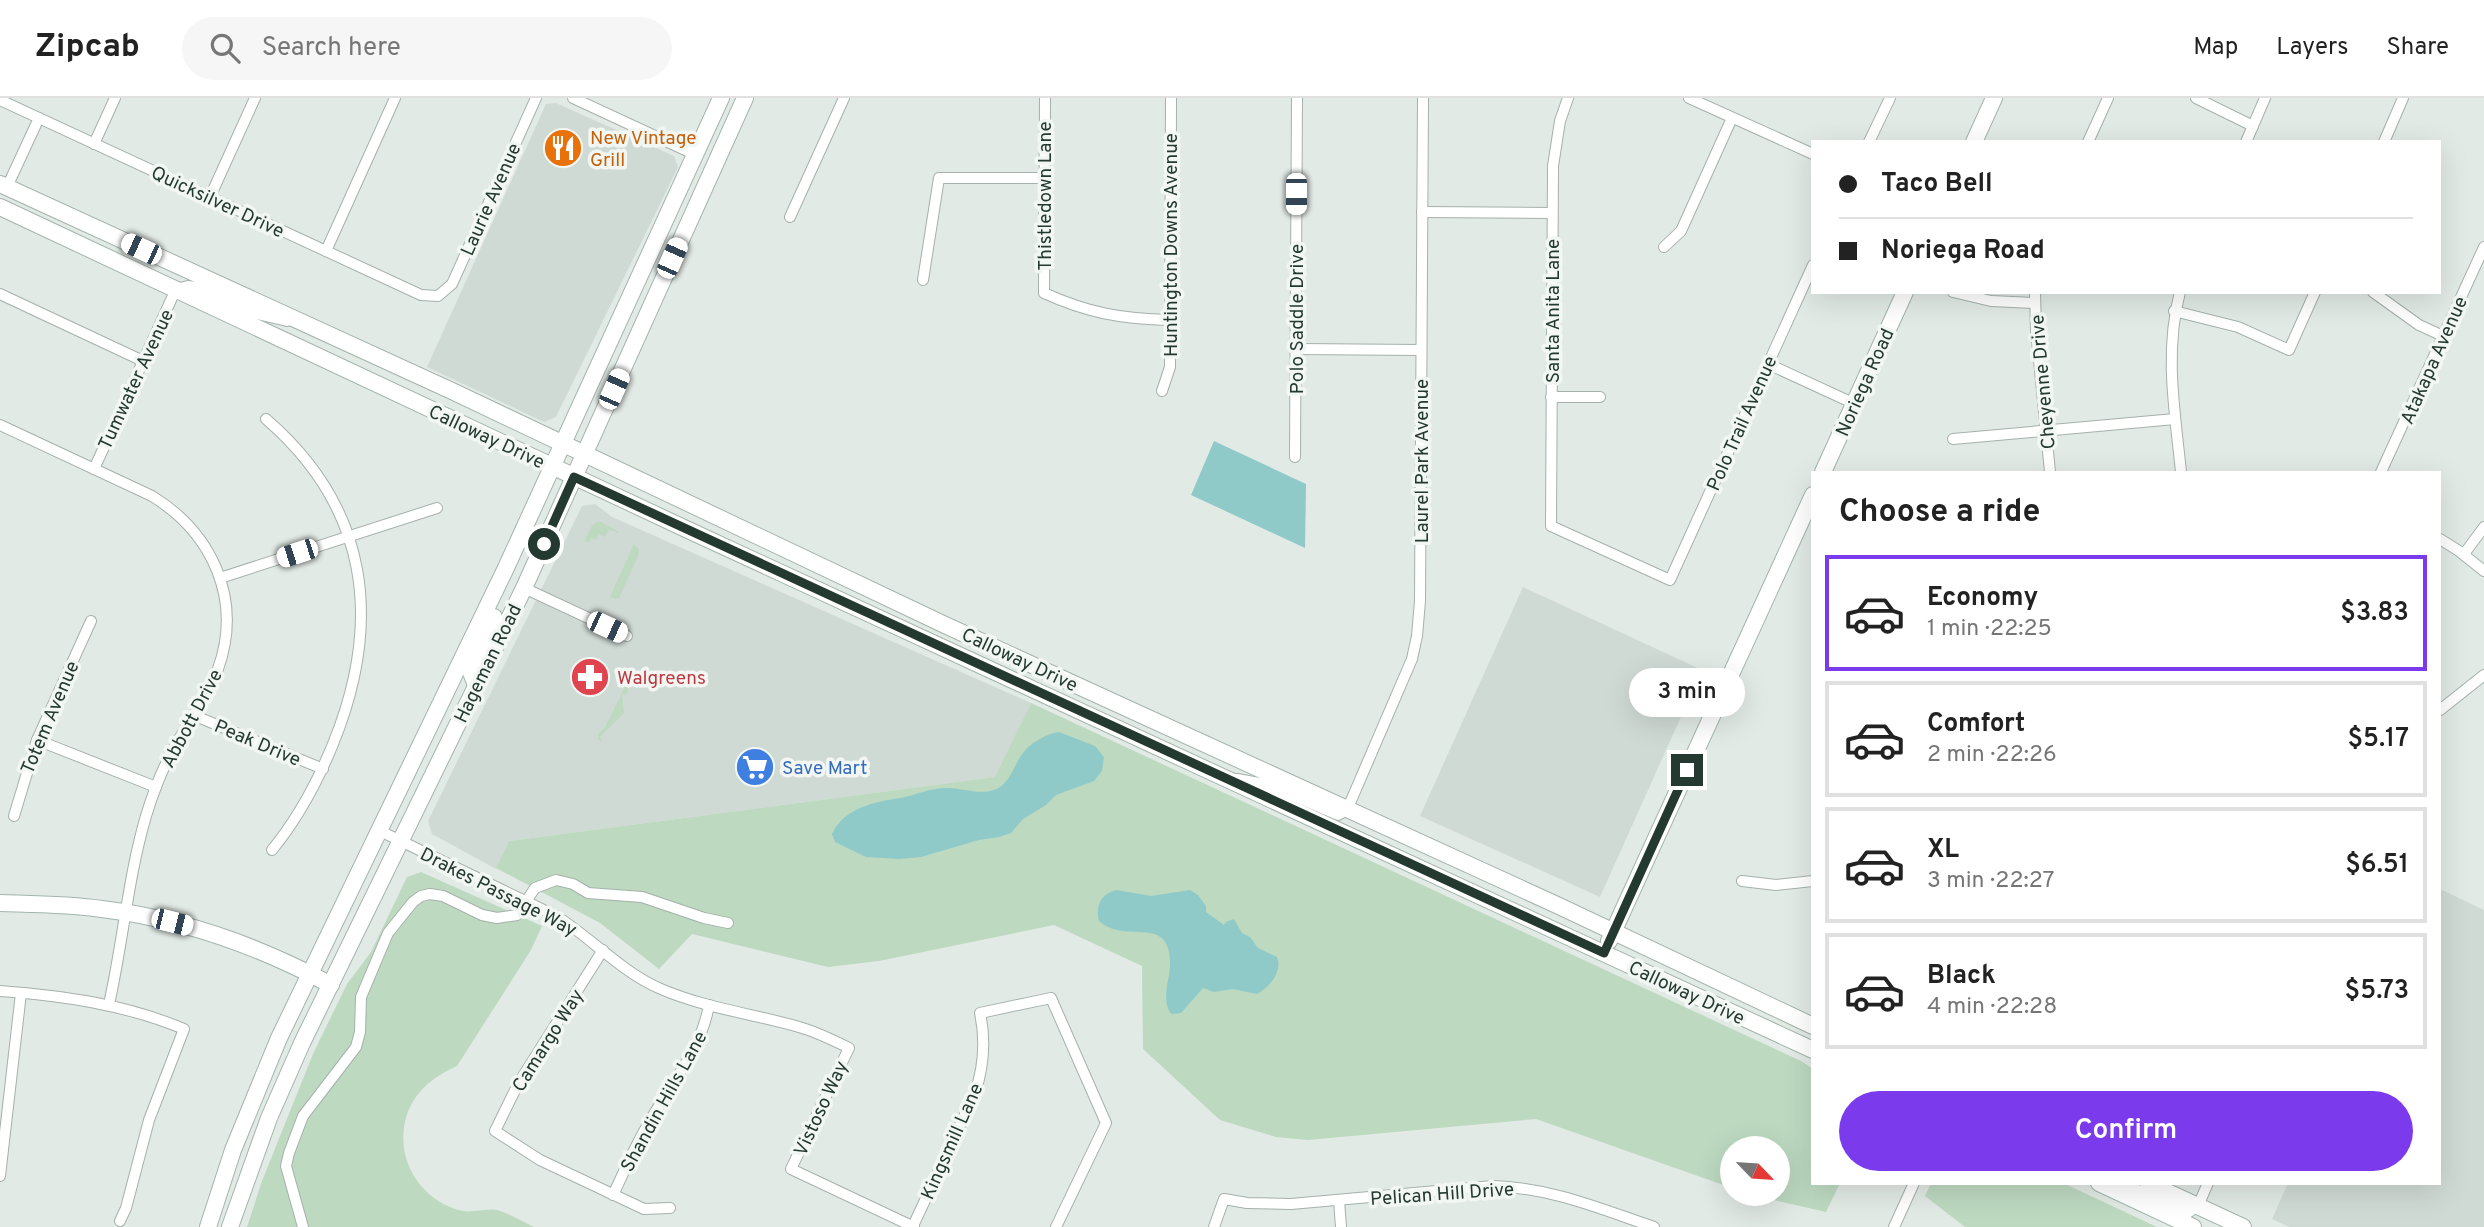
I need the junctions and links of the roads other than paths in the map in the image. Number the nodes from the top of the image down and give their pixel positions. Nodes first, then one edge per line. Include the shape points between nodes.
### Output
1 (115, 98) edge
2 (255, 98) edge
3 (395, 98) edge
4 (536, 98) edge
5 (573, 98) edge
6 (721, 98) edge
7 (745, 98) edge
8 (844, 98) edge
9 (1045, 98) edge
10 (1171, 98) edge
11 (1297, 98) edge
12 (1423, 98) edge
13 (1568, 98) edge
14 (1689, 98) edge
15 (1890, 98) edge
16 (1994, 98) edge
17 (2108, 98) edge
18 (2196, 98) edge
19 (2265, 98) edge
20 (2403, 98) edge
21 (0, 100) edge
22 (39, 118) junction
23 (1732, 118) junction
24 (2253, 126) junction
25 (1870, 140) edge
26 (1975, 140) edge
27 (2089, 140) edge
28 (2247, 140) edge
29 (2385, 140) edge
30 (94, 144) junction
31 (1811, 154) edge
32 (696, 155) junction
33 (1045, 178) junction
34 (2, 188) edge
35 (210, 197) junction
36 (0, 207) edge
37 (1422, 212) junction
38 (1552, 213) junction
39 (790, 217) dead end
40 (1664, 247) dead end
41 (2484, 247) edge
42 (326, 251) junction
43 (1811, 269) edge
44 (663, 279) junction
45 (923, 280) dead end
46 (176, 289) junction
47 (0, 294) edge
48 (1904, 294) edge
49 (1961, 294) edge
50 (2179, 294) edge
51 (2314, 294) edge
52 (2376, 294) edge
53 (438, 296) joint
54 (2035, 298) edge
55 (2175, 311) junction
56 (1170, 320) junction
57 (316, 329) junction
58 (2443, 336) junction
59 (1296, 349) junction
60 (1421, 350) junction
61 (144, 361) junction
62 (1768, 364) junction
63 (1162, 391) dead end
64 (1552, 397) junction
65 (1600, 397) dead end
66 (1855, 404) junction
67 (266, 419) dead end
68 (2175, 419) junction
69 (0, 425) edge
70 (2046, 431) junction
71 (1953, 439) dead end
72 (563, 444) junction
73 (584, 454) junction
74 (1295, 457) dead end
75 (553, 467) junction
76 (93, 469) junction
77 (1824, 471) edge
78 (2050, 471) edge
79 (2181, 471) edge
80 (2381, 471) edge
81 (574, 477) junction
82 (1811, 506) edge
83 (437, 508) dead end
84 (1551, 526) joint
85 (1807, 527) edge
86 (2484, 527) edge
87 (348, 537) junction
88 (2441, 540) edge
89 (2464, 554) junction
90 (505, 570) junction
91 (2484, 571) edge
92 (220, 578) junction
93 (523, 588) junction
94 (91, 621) dead end
95 (627, 636) dead end
96 (2484, 675) edge
97 (476, 685) junction
98 (2441, 709) edge
99 (193, 716) junction
100 (37, 740) junction
101 (323, 769) junction
102 (1223, 776) junction
103 (156, 787) junction
104 (1347, 810) junction
105 (14, 816) dead end
106 (379, 830) junction
107 (400, 842) junction
108 (272, 850) dead end
109 (1742, 881) dead end
110 (1811, 881) edge
111 (0, 902) edge
112 (526, 902) junction
113 (127, 912) junction
114 (728, 923) dead end
115 (1613, 932) junction
116 (603, 950) junction
117 (1604, 953) junction
118 (310, 973) junction
119 (331, 985) junction
120 (0, 991) edge
121 (21, 993) junction
122 (109, 1004) junction
123 (709, 1005) junction
124 (1811, 1025) edge
125 (849, 1048) joint
126 (1811, 1049) edge
127 (0, 1177) edge
128 (1913, 1185) edge
129 (2103, 1185) edge
130 (2127, 1185) edge
131 (2152, 1185) edge
132 (2207, 1185) edge
133 (613, 1195) junction
134 (1339, 1200) junction
135 (2198, 1206) junction
136 (670, 1208) dead end
137 (120, 1221) dead end
138 (1646, 1226) edge
139 (208, 1227) edge
140 (230, 1227) edge
141 (303, 1227) edge
142 (913, 1227) edge
143 (1056, 1227) edge
144 (1214, 1227) edge
145 (1341, 1227) edge
146 (1894, 1227) edge
147 (2193, 1227) edge
148 (2243, 1227) edge

1 - 30 street
2 - 35 street
3 - 42 street
4 - 53 street, Laurie Avenue via 452,284
5 - 32 street
6 - 32 main road, Hageman Road
7 - 44 main road, Hageman Road
8 - 39 street
9 - 33 street, Thistledown Lane
10 - 56 street, Huntington Downs Avenue
11 - 59 street, Polo Saddle Drive
12 - 37 street, Laurel Park Avenue
13 - 38 street, Santa Anita Lane via 1555,143
14 - 23 street
15 - 25 street
16 - 26 main road
17 - 27 street
18 - 24 street
19 - 24 street
20 - 29 street
21 - 22 street, Quicksilver Drive
22 - 30 street, Quicksilver Drive
22 - 34 street
23 - 31 street
23 - 40 street via 1681,232
24 - 28 street
30 - 35 street, Quicksilver Drive
32 - 44 main road via 703,169 668,253
32 - 72 main road, Hageman Road
33 - 45 street via 939,178
33 - 56 street, Thistledown Lane via 1044,293 1092,312
34 - 57 main road, Calloway Drive
35 - 42 street, Quicksilver Drive
36 - 46 main road, Calloway Drive
37 - 38 street
37 - 60 street, Laurel Park Avenue
38 - 64 street, Santa Anita Lane
41 - 58 street, Atakapa Avenue
42 - 53 street, Quicksilver Drive via 421,295
43 - 62 street, Polo Trail Avenue
44 - 73 main road, Hageman Road
46 - 57 street via 197,287 257,314
46 - 61 street, Tumwater Avenue
46 - 75 main road, Calloway Drive
47 - 61 street
48 - 66 main road, Noriega Road
49 - 54 street via 1991,301
50 - 55 street
51 - 55 street via 2289,350 2238,327
52 - 58 street
54 - 70 street, Cheyenne Drive
55 - 68 street via 2170,355
56 - 63 street, Huntington Downs Avenue via 1170,367
57 - 72 main road, Calloway Drive
58 - 80 street, Atakapa Avenue
59 - 60 street
59 - 74 street, Polo Saddle Drive
60 - 104 street, Laurel Park Avenue via 1418,635 1405,679
61 - 76 street, Tumwater Avenue
62 - 66 street
62 - 84 street, Polo Trail Avenue via 1670,580
64 - 65 street
64 - 84 street, Santa Anita Lane
66 - 77 main road, Noriega Road
67 - 87 street via 318,475
68 - 70 street
68 - 79 street
69 - 76 street, Abbott Drive
70 - 71 street
70 - 78 street, Cheyenne Drive
72 - 73 main road, Calloway Drive
72 - 75 main road, Hageman Road
73 - 81 main road, Hageman Road
73 - 104 main road, Calloway Drive
75 - 81 main road, Calloway Drive
75 - 90 main road, Hageman Road
76 - 92 street, Abbott Drive via 152,496 180,516 203,541
81 - 93 main road, Hageman Road
81 - 102 main road, Calloway Drive
82 - 85 main road
83 - 87 street
85 - 115 main road
86 - 89 street
87 - 92 street
87 - 101 street via 359,588 358,665 346,712
88 - 89 street
89 - 91 street
90 - 97 main road via 502,599 470,670
90 - 106 main road, Hageman Road
92 - 99 street, Abbott Drive via 227,614 224,651
93 - 95 street
93 - 97 main road, Hageman Road
94 - 100 street, Totem Avenue
96 - 98 street
97 - 107 main road, Hageman Road
99 - 101 street, Peak Drive
99 - 103 street, Abbott Drive
100 - 103 street
100 - 105 street, Totem Avenue
101 - 108 street via 302,809
102 - 104 street via 1265,784 1338,815
102 - 117 main road, Calloway Drive
103 - 113 street, Abbott Drive via 138,847
104 - 115 main road, Calloway Drive
106 - 107 street, Drakes Passage Way
106 - 118 main road, Hageman Road
107 - 112 street, Drakes Passage Way
107 - 119 main road, Hageman Road
109 - 110 street
111 - 113 main road
112 - 114 street via 535,888 556,880 588,893 642,897
112 - 116 street, Drakes Passage Way via 576,928
112 - 141 street via 517,915 497,918 443,896 421,896 388,933 361,997 356,1046 303,1116 289,1153 286,1166
113 - 118 main road via 198,928
113 - 122 street, Abbott Drive
115 - 117 main road
115 - 124 main road, Calloway Drive
116 - 123 street, Drakes Passage Way via 658,988
116 - 133 street, Camargo Way via 518,1084 495,1131 540,1160
117 - 126 main road, Calloway Drive
118 - 119 main road
118 - 139 main road, Hageman Road via 250,1105
119 - 140 main road, Hageman Road via 268,1118
120 - 121 street
121 - 122 street
121 - 127 street
122 - 137 street via 184,1029 149,1120
123 - 125 street, Drakes Passage Way via 800,1028
123 - 133 street, Shandin Hills Lane via 695,1050 646,1127
125 - 142 street, Vistoso Way via 791,1169
128 - 146 street
129 - 147 main road
130 - 135 street via 2189,1212
131 - 135 main road
132 - 135 street
133 - 136 street via 644,1209
134 - 138 street, Pelican Hill Drive via 1520,1187 1562,1195
134 - 144 street, Pelican Hill Drive via 1269,1204 1224,1199
134 - 145 street
135 - 148 main road
142 - 143 street, Kingsmill Lane via 980,1078 984,1044 980,1013 1051,998 1106,1123

